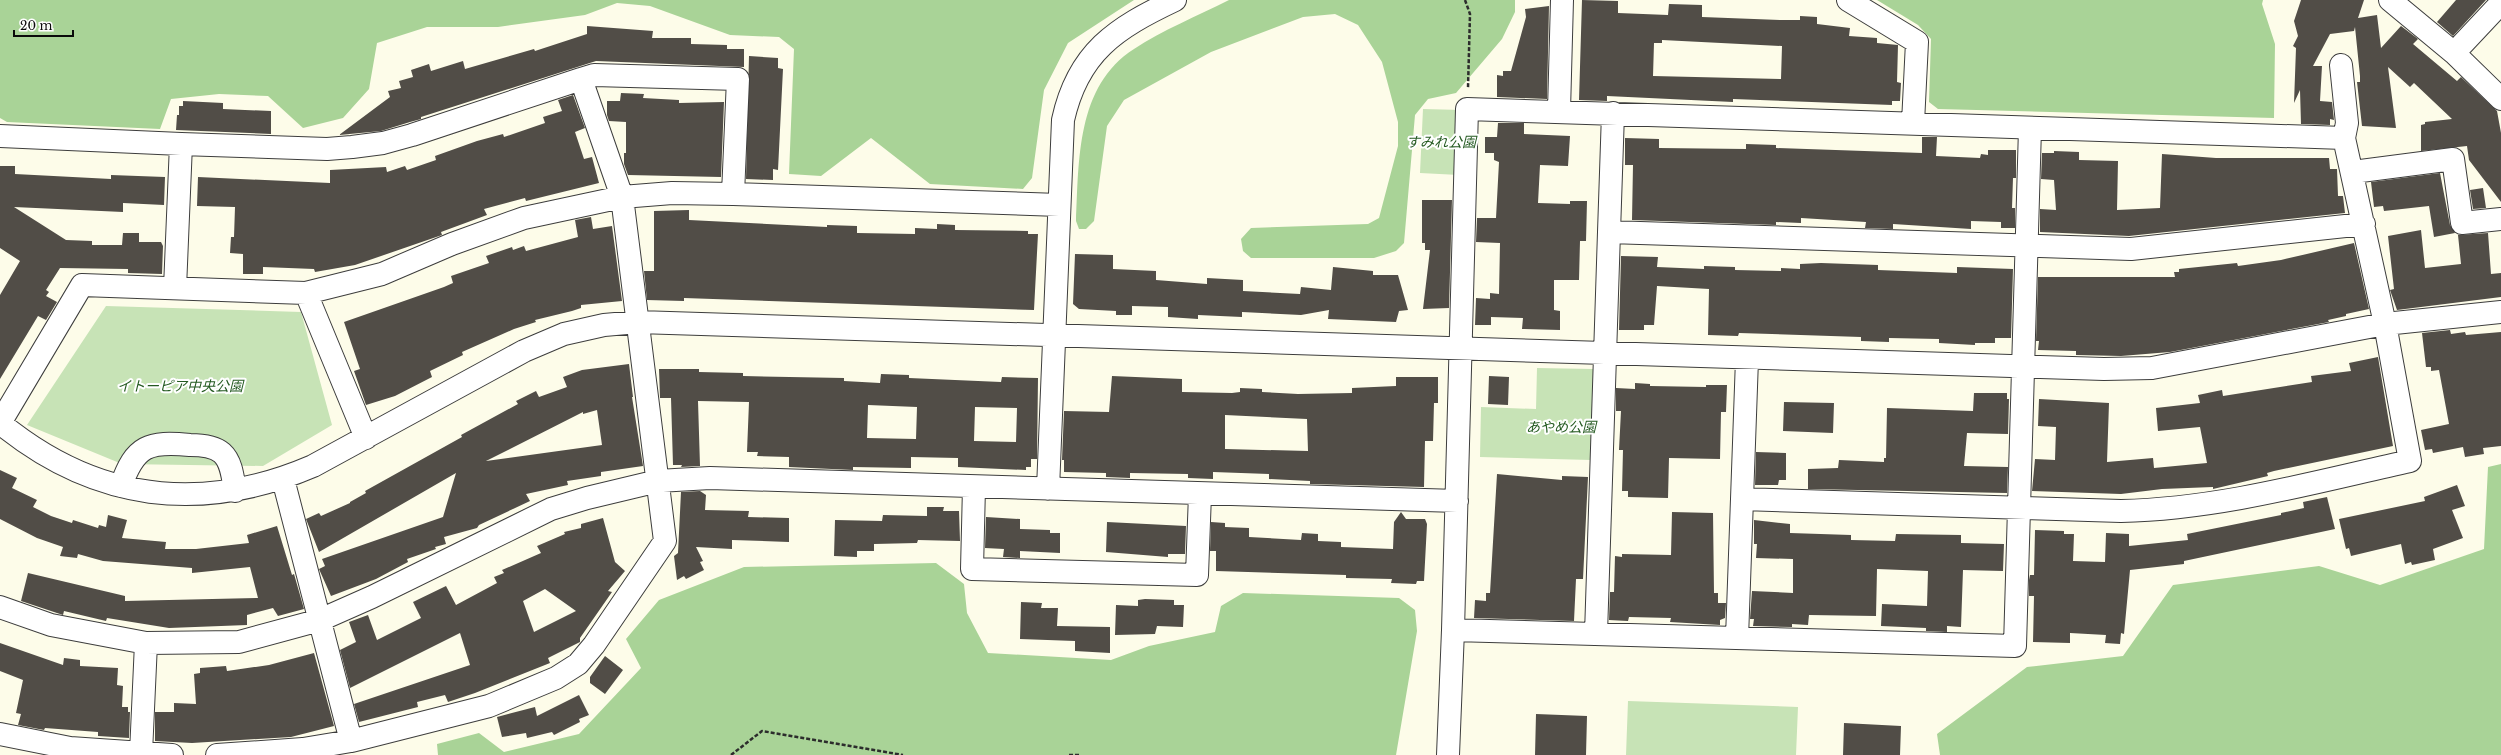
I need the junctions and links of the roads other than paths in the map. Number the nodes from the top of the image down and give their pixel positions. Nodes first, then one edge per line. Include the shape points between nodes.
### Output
1 (1175, 0) edge
2 (1562, 0) edge
3 (1848, 0) edge
4 (2390, 0) edge
5 (2501, 3) edge
6 (2454, 53) junction
7 (2341, 65) dead end
8 (581, 78) junction
9 (2501, 98) edge
10 (1559, 111) junction
11 (1613, 113) junction
12 (1914, 123) junction
13 (2030, 128) junction
14 (0, 136) edge
15 (2344, 138) junction
16 (181, 144) junction
17 (2353, 172) junction
18 (734, 194) junction
19 (622, 197) junction
20 (1059, 205) junction
21 (2501, 219) edge
22 (2364, 224) junction
23 (1609, 232) junction
24 (2027, 246) junction
25 (175, 288) junction
26 (306, 293) junction
27 (2501, 312) edge
28 (638, 322) junction
29 (2385, 324) junction
30 (1054, 335) junction
31 (1460, 349) junction
32 (1605, 355) junction
33 (1747, 359) junction
34 (2023, 368) junction
35 (0, 423) edge
36 (366, 438) junction
37 (283, 479) junction
38 (658, 481) junction
39 (121, 486) junction
40 (974, 487) junction
41 (1048, 489) junction
42 (235, 491) junction
43 (1200, 494) junction
44 (1742, 499) junction
45 (1456, 501) junction
46 (2019, 508) junction
47 (0, 607) edge
48 (320, 620) junction
49 (1453, 630) junction
50 (1596, 634) junction
51 (1737, 638) junction
52 (146, 643) junction
53 (0, 734) edge
54 (351, 741) junction
55 (140, 753) junction
56 (172, 755) edge
57 (217, 755) edge
58 (1448, 755) edge

1 - 20 street via 1125,25 1100,47 1082,72 1066,105 1063,120
2 - 10 street
3 - 12 street via 1917,42
4 - 6 street
5 - 6 street
6 - 9 street
7 - 15 street via 2347,123
8 - 16 street via 500,107 383,143 327,149
8 - 18 street via 594,75 738,79
8 - 19 street
10 - 11 street
10 - 31 street via 1467,108
11 - 12 street
11 - 23 street
12 - 13 street
13 - 15 street
13 - 24 street
14 - 16 street
15 - 17 street
16 - 25 street
17 - 21 street via 2453,159 2462,223
17 - 22 street
18 - 19 street via 672,193
18 - 20 street
19 - 26 street via 524,218 452,244 382,274
19 - 28 street
20 - 30 street
22 - 24 street via 2153,248
22 - 29 street
23 - 24 street
23 - 32 street
24 - 34 street
25 - 26 street
25 - 35 street via 82,285
26 - 36 street
27 - 29 street
28 - 30 street
28 - 36 street via 604,325 564,334 524,351
28 - 38 street
29 - 34 street via 2152,368
29 - 46 street via 2410,461 2284,489 2158,510
30 - 31 street
30 - 41 street
31 - 32 street
31 - 45 street
32 - 33 street
32 - 50 street
33 - 34 street
33 - 44 street
34 - 46 street
35 - 39 street via 26,444 73,470
36 - 37 street
37 - 42 street
37 - 48 street
38 - 40 street via 710,478
38 - 48 street via 551,509 404,582
38 - 54 street via 665,540 594,645 578,664 556,678 489,706
39 - 42 street via 176,494 209,495
39 - 42 street via 126,470 140,452 154,444 163,443 207,446 222,453 228,460
40 - 41 street
40 - 43 street via 972,569 1197,575
41 - 43 street
43 - 45 street
44 - 46 street
44 - 51 street
45 - 49 street
46 - 51 street via 2015,646
47 - 52 street via 51,625
48 - 52 street via 238,642
48 - 54 street
49 - 50 street
49 - 58 street
50 - 51 street
52 - 55 street
53 - 55 street via 70,748
54 - 57 street via 303,749
55 - 56 street

